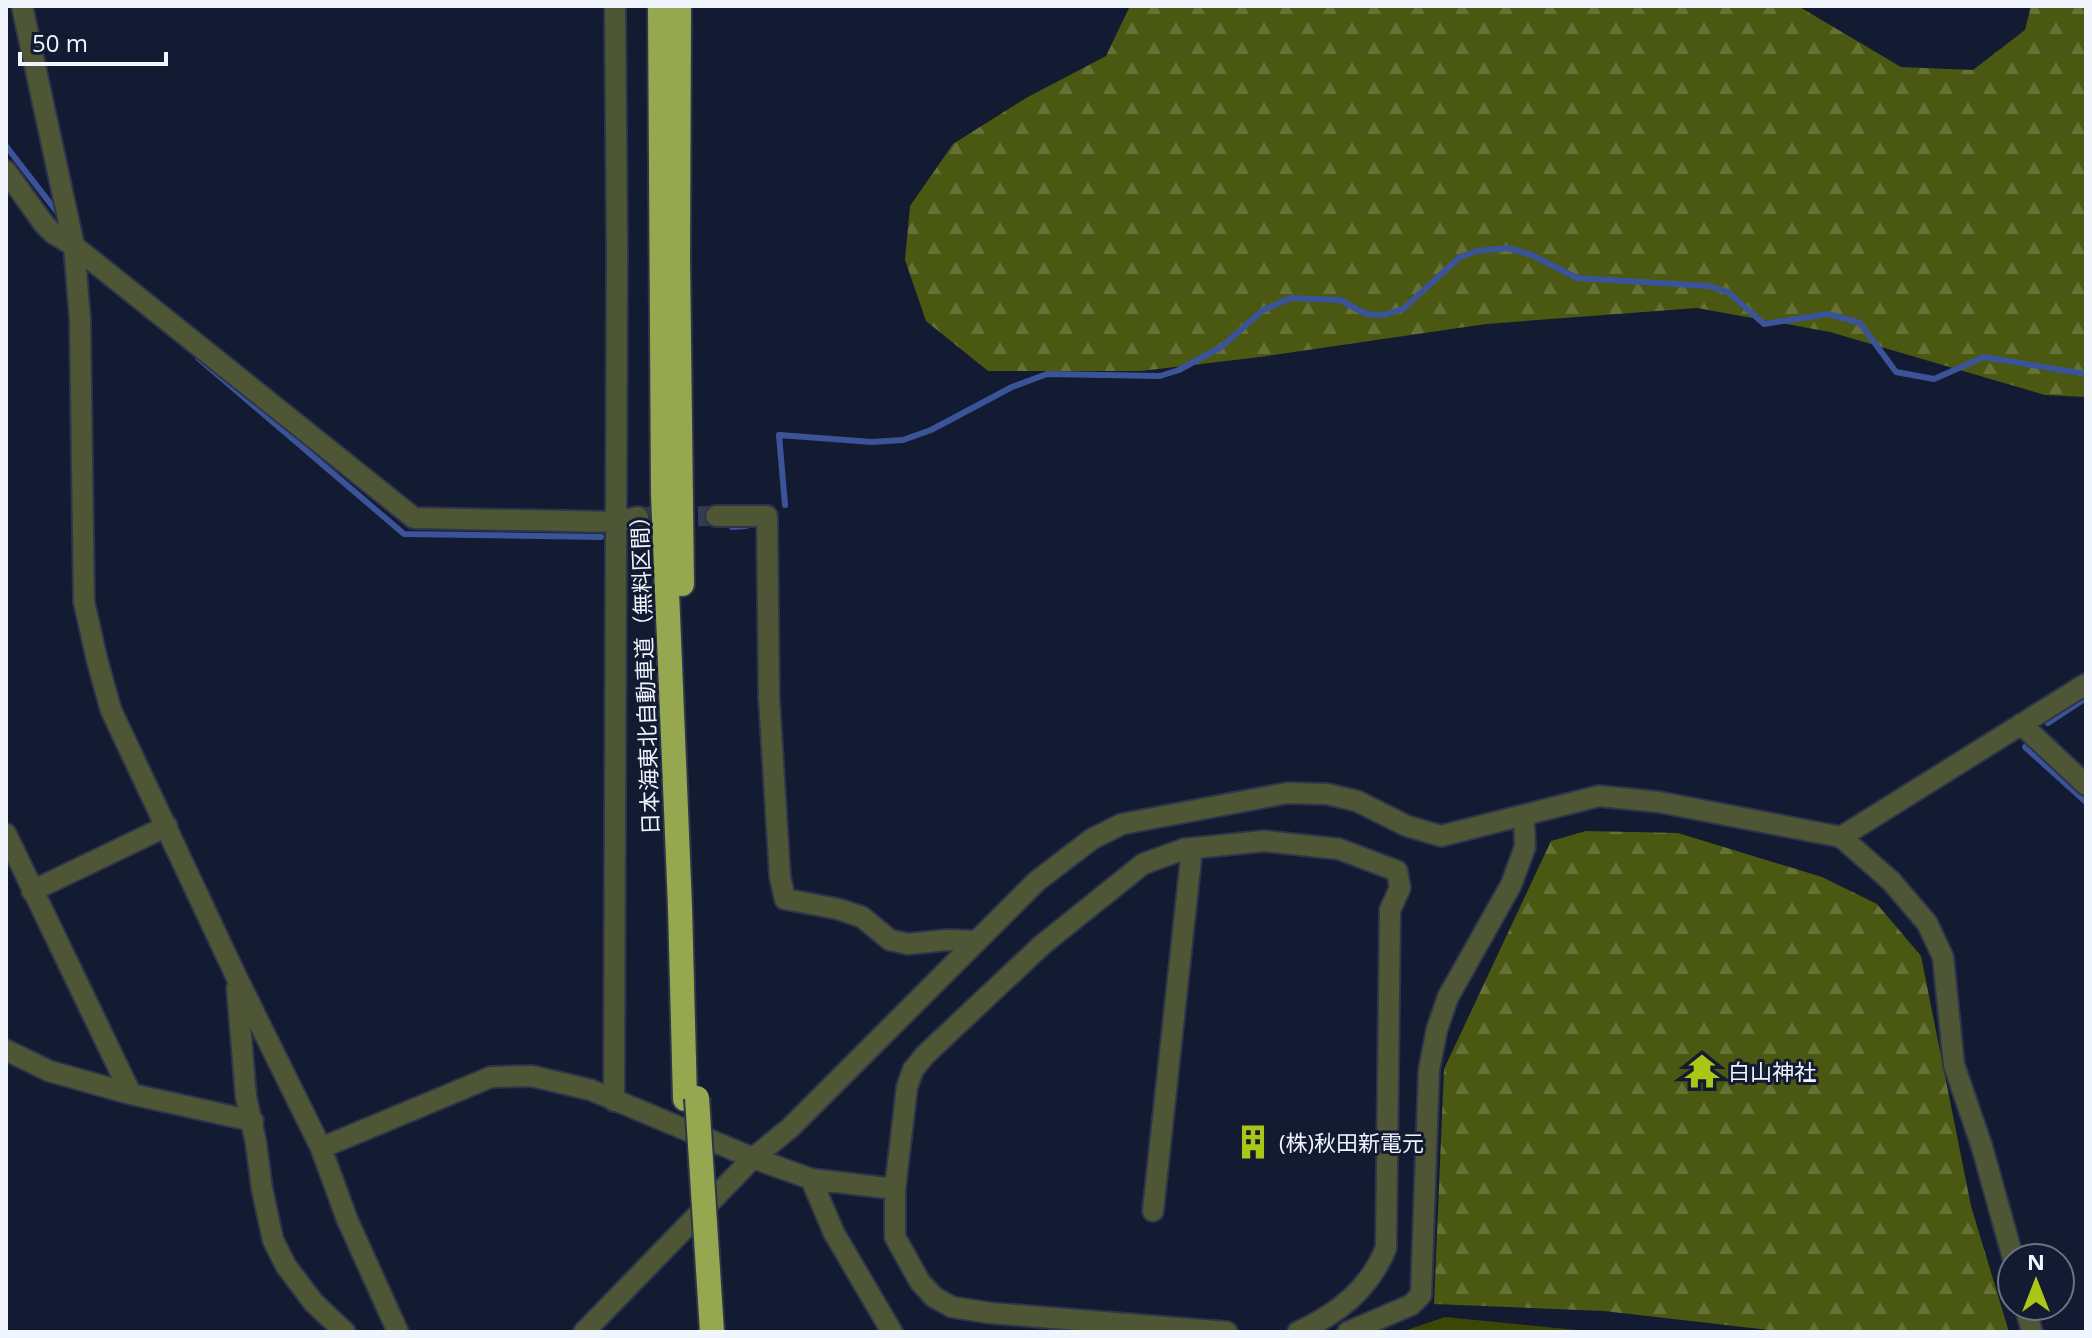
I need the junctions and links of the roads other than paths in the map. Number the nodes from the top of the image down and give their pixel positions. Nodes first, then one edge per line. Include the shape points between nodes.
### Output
1 (22, 6) edge
2 (615, 6) edge
3 (660, 6) edge
4 (679, 6) edge
5 (6, 171) edge
6 (74, 246) junction
7 (716, 516) tunnel mouth
8 (638, 517) tunnel mouth
9 (616, 522) junction
10 (2086, 684) edge
11 (2021, 724) junction
12 (2086, 785) edge
13 (1524, 815) junction
14 (167, 826) junction
15 (6, 834) edge
16 (1841, 837) junction
17 (1192, 849) junction
18 (32, 891) junction
19 (975, 941) junction
20 (236, 976) junction
21 (6, 1050) edge
22 (131, 1094) junction
23 (691, 1099) junction
24 (614, 1101) junction
25 (253, 1121) junction
26 (321, 1148) junction
27 (753, 1158) junction
28 (811, 1179) junction
29 (895, 1189) junction
30 (1153, 1211) dead end
31 (2009, 1242) edge
32 (345, 1332) edge
33 (398, 1332) edge
34 (584, 1332) edge
35 (697, 1332) edge
36 (712, 1332) edge
37 (892, 1332) edge
38 (1227, 1332) edge
39 (1298, 1332) edge
40 (1348, 1332) edge

1 - 6 street
2 - 9 street
3 - 23 highway, 日本海東北自動車道（無料区間） via 663,494
4 - 23 highway, 日本海東北自動車道（無料区間）
5 - 6 street via 44,224
6 - 9 street via 414,518
6 - 14 street via 84,602 111,710
7 - 19 street via 767,516 769,698 785,899 862,917 890,940 908,944
8 - 9 street
9 - 24 street
10 - 11 street
11 - 12 street
11 - 16 street
13 - 16 street via 1599,796 1659,802
13 - 19 street via 1441,836 1357,801 1287,793 1122,824 1092,839 1037,881
13 - 40 street via 1525,847 1511,885 1448,997 1437,1029 1429,1070 1421,1295 1411,1305
14 - 18 street
14 - 20 street
15 - 18 street
16 - 31 street via 1891,881 1927,923 1943,957 1954,1065
17 - 29 street via 1143,864 1042,945 925,1055 907,1087
17 - 30 street
17 - 39 street via 1264,841 1339,849 1397,871 1400,888 1390,910 1386,1248 1355,1297
18 - 22 street
19 - 27 street via 790,1128
20 - 25 street via 246,1097
20 - 26 street
21 - 22 street via 49,1071
22 - 25 street
23 - 35 highway, 日本海東北自動車道（無料区間）
23 - 36 highway, 日本海東北自動車道（無料区間）, bridge
24 - 26 street via 532,1076 491,1077
24 - 27 street
25 - 32 street via 273,1240 314,1303
26 - 33 street
27 - 28 street
27 - 34 street
28 - 29 street
28 - 37 street via 834,1233
29 - 38 street via 895,1237 920,1282 952,1307

